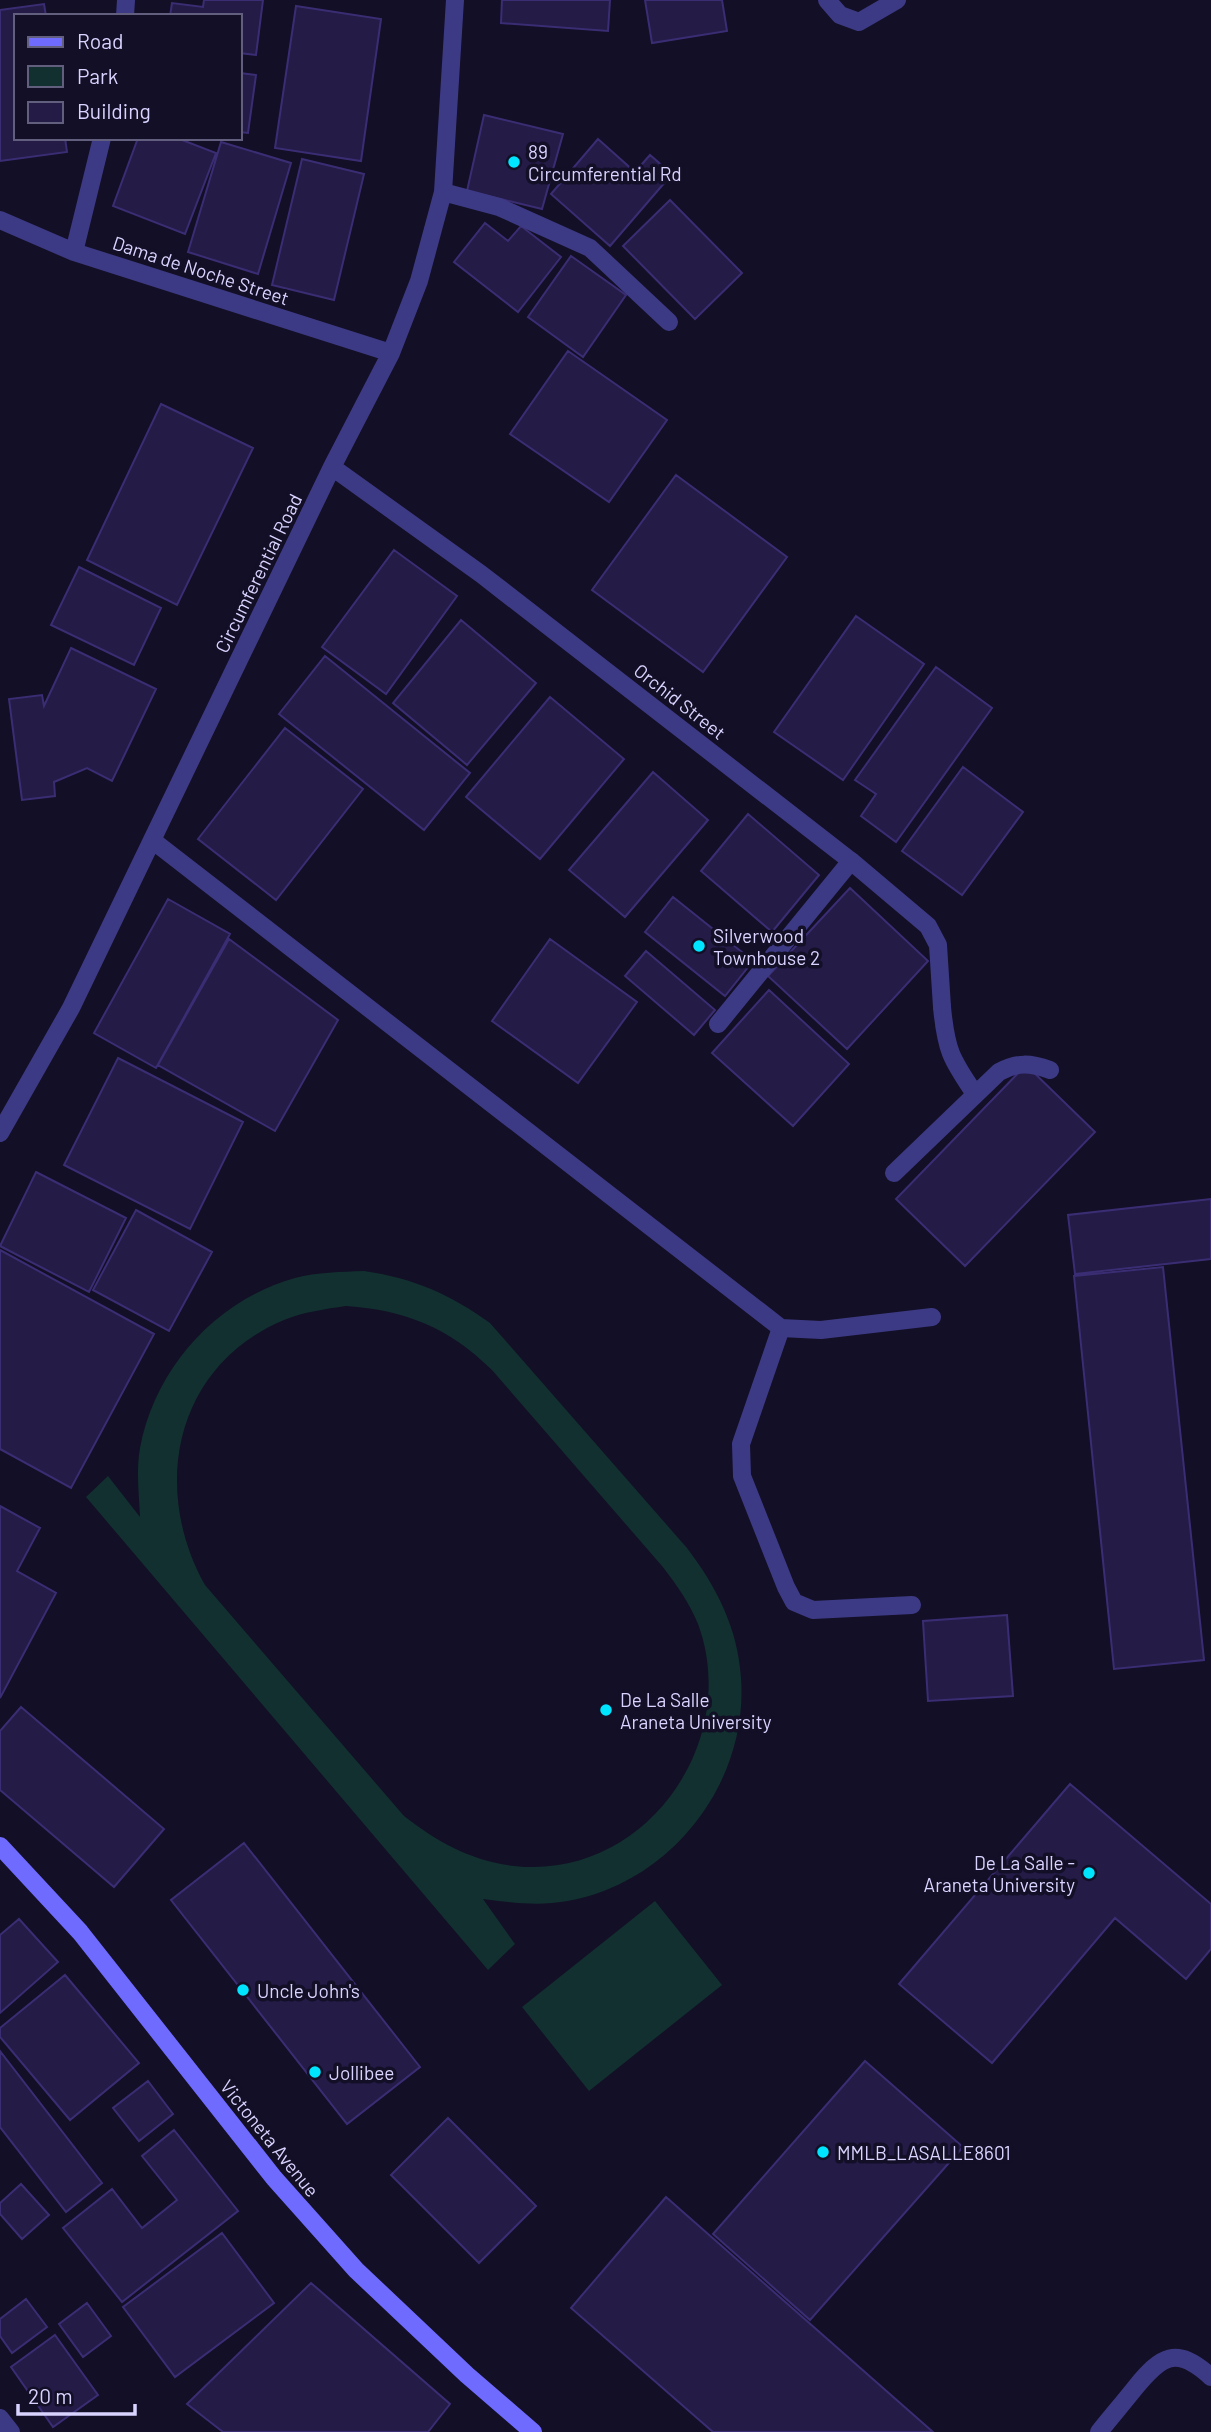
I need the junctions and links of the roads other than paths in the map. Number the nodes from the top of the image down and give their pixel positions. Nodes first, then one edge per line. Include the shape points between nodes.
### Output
1 (455, 0) edge
2 (827, 0) edge
3 (897, 0) edge
4 (102, 140) edge
5 (443, 192) junction
6 (0, 220) edge
7 (74, 252) junction
8 (669, 322) dead end
9 (391, 353) junction
10 (332, 467) junction
11 (152, 840) junction
12 (851, 861) junction
13 (718, 1024) dead end
14 (1050, 1070) dead end
15 (975, 1094) junction
16 (0, 1133) edge
17 (894, 1173) dead end
18 (932, 1317) dead end
19 (781, 1328) junction
20 (912, 1605) dead end
21 (0, 1846) edge
22 (1211, 2377) edge
23 (0, 2418) edge
24 (11, 2432) edge
25 (533, 2432) edge
26 (1099, 2432) edge

1 - 5 street, Circumferential Road
2 - 3 street via 840,15 859,22
4 - 7 street
5 - 8 street via 499,207 590,248
5 - 9 street, Circumferential Road via 419,281
6 - 7 street, Dama de Noche Street
7 - 9 street, Dama de Noche Street
9 - 10 street, Circumferential Road
10 - 11 street, Circumferential Road
10 - 12 street, Orchid Street via 481,573
11 - 16 street, Circumferential Road via 71,1008
11 - 19 street
12 - 13 street
12 - 15 street, Orchid Street via 928,926 938,945 945,1042
14 - 15 street via 1031,1063 1014,1064
15 - 17 street
18 - 19 street via 821,1330
19 - 20 street via 745,1431 741,1466 786,1587 794,1602 813,1610
21 - 25 main road, Victoneta Avenue via 80,1932 274,2178 356,2270
22 - 26 street via 1186,2359 1169,2357 1155,2364
23 - 24 street

